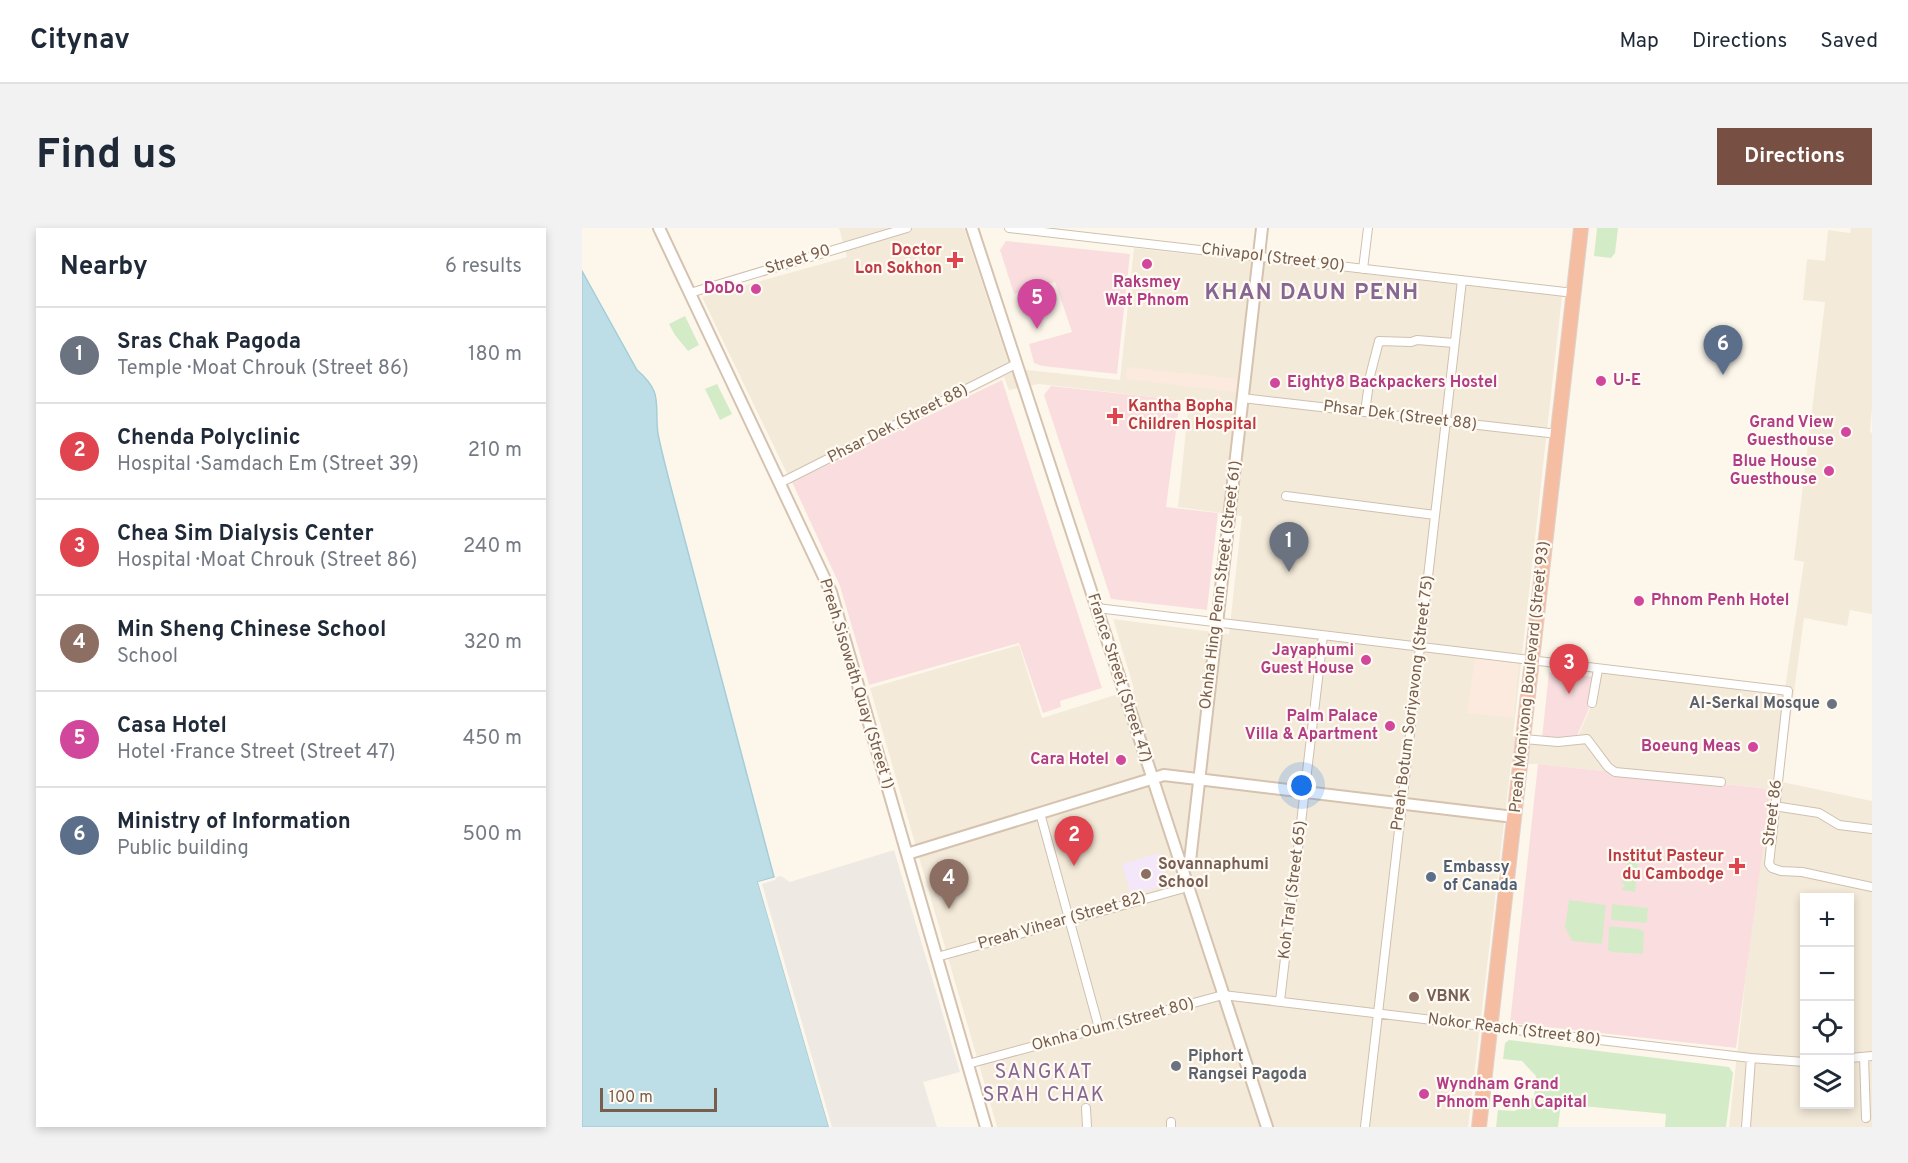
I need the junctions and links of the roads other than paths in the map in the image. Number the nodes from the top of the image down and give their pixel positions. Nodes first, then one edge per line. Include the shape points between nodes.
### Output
1 (659, 228) edge
2 (907, 228) edge
3 (974, 228) edge
4 (1009, 228) edge
5 (1262, 228) edge
6 (1368, 228) edge
7 (1581, 228) edge
8 (1019, 229) edge
9 (1259, 257) junction
10 (1363, 269) junction
11 (1462, 280) junction
12 (690, 293) junction
13 (1574, 293) junction
14 (1454, 343) junction
15 (1017, 364) junction
16 (1242, 398) junction
17 (1365, 412) junction
18 (1445, 421) junction
19 (1558, 434) junction
20 (780, 483) junction
21 (1286, 496) dead end
22 (1435, 515) junction
23 (1096, 608) junction
24 (1216, 623) junction
25 (1323, 636) junction
26 (1419, 647) junction
27 (1532, 661) junction
28 (1598, 669) junction
29 (1592, 703) dead end
30 (1523, 739) junction
31 (1152, 778) junction
32 (1199, 779) junction
33 (1721, 782) dead end
34 (1305, 792) junction
35 (1402, 803) junction
36 (1774, 806) junction
37 (1040, 813) junction
38 (1514, 817) junction
39 (1872, 829) edge
40 (907, 854) junction
41 (1180, 865) junction
42 (1188, 887) junction
43 (1872, 887) edge
44 (1070, 919) junction
45 (937, 957) junction
46 (1223, 995) junction
47 (1280, 1001) junction
48 (1378, 1014) junction
49 (1491, 1027) junction
50 (1099, 1028) junction
51 (1868, 1057) edge
52 (1751, 1058) junction
53 (1800, 1062) edge
54 (968, 1064) junction
55 (1086, 1108) dead end
56 (1866, 1118) edge
57 (986, 1127) edge
58 (1087, 1127) edge
59 (1267, 1127) edge
60 (1365, 1127) edge
61 (1479, 1127) edge
62 (1746, 1127) edge

1 - 12 main road, Preah Sisowath Quay (Street 1)
2 - 12 street, Street 90
3 - 15 main road, France Street (Street 47)
4 - 8 street, Chivapol (Street 90)
5 - 9 main road, Oknha Hing Penn Street (Street 61)
6 - 10 street
7 - 13 highway, Preah Monivong Boulevard (Street 93)
8 - 9 street, Chivapol (Street 90)
9 - 10 street, Chivapol (Street 90)
9 - 16 main road, Oknha Hing Penn Street (Street 61)
10 - 11 street, Chivapol (Street 90)
11 - 13 street, Chivapol (Street 90)
11 - 14 street, Preah Botum Soriyavong (Street 75)
12 - 20 main road, Preah Sisowath Quay (Street 1)
13 - 19 highway, Preah Monivong Boulevard (Street 93)
14 - 17 street via 1379,341
14 - 18 street, Preah Botum Soriyavong (Street 75)
15 - 20 street, Phsar Dek (Street 88)
15 - 23 main road, France Street (Street 47)
16 - 17 street, Phsar Dek (Street 88)
16 - 24 main road, Oknha Hing Penn Street (Street 61)
17 - 18 street, Phsar Dek (Street 88)
18 - 19 street, Phsar Dek (Street 88)
18 - 22 street, Preah Botum Soriyavong (Street 75)
19 - 27 highway, Preah Monivong Boulevard (Street 93)
20 - 40 main road, Preah Sisowath Quay (Street 1) via 831,592
21 - 22 street
22 - 26 street, Preah Botum Soriyavong (Street 75)
23 - 24 street
23 - 31 main road, France Street (Street 47)
24 - 25 street
24 - 32 main road, Oknha Hing Penn Street (Street 61)
25 - 26 street
25 - 34 street, Koh Tral (Street 65)
26 - 27 street
26 - 35 street, Preah Botum Soriyavong (Street 75)
27 - 28 street
27 - 30 highway, Preah Monivong Boulevard (Street 93)
28 - 29 street
28 - 36 street, Street 86 via 1788,691
30 - 33 street via 1587,739 1615,772
30 - 38 highway, Preah Monivong Boulevard (Street 93)
31 - 32 main road via 1164,775
31 - 37 main road
31 - 41 main road, France Street (Street 47)
32 - 34 main road
32 - 41 main road, Oknha Hing Penn Street (Street 61) via 1190,861
34 - 35 main road
34 - 47 street, Koh Tral (Street 65)
35 - 38 main road
35 - 48 street, Preah Botum Soriyavong (Street 75)
36 - 39 street via 1819,813 1839,825
36 - 43 street, Street 86 via 1768,856 1772,868
37 - 40 main road
37 - 44 street
38 - 49 highway, Preah Monivong Boulevard (Street 93)
40 - 45 main road, Preah Sisowath Quay (Street 1)
41 - 42 main road, France Street (Street 47)
42 - 44 street, Preah Vihear (Street 82)
42 - 46 main road, France Street (Street 47)
44 - 45 street, Preah Vihear (Street 82)
44 - 50 street
45 - 54 main road, Preah Sisowath Quay (Street 1)
46 - 47 street, Nokor Reach (Street 80)
46 - 50 street, Oknha Oum (Street 80)
46 - 59 main road, France Street (Street 47)
47 - 48 street, Nokor Reach (Street 80)
48 - 49 street, Nokor Reach (Street 80)
48 - 60 street, Preah Botum Soriyavong (Street 75)
49 - 52 street, Nokor Reach (Street 80)
49 - 61 highway, Preah Monivong Boulevard (Street 93)
50 - 54 street, Oknha Oum (Street 80)
51 - 56 street
52 - 53 street, Nokor Reach (Street 80)
52 - 62 street
54 - 57 main road, Preah Sisowath Quay (Street 1)
55 - 58 street

